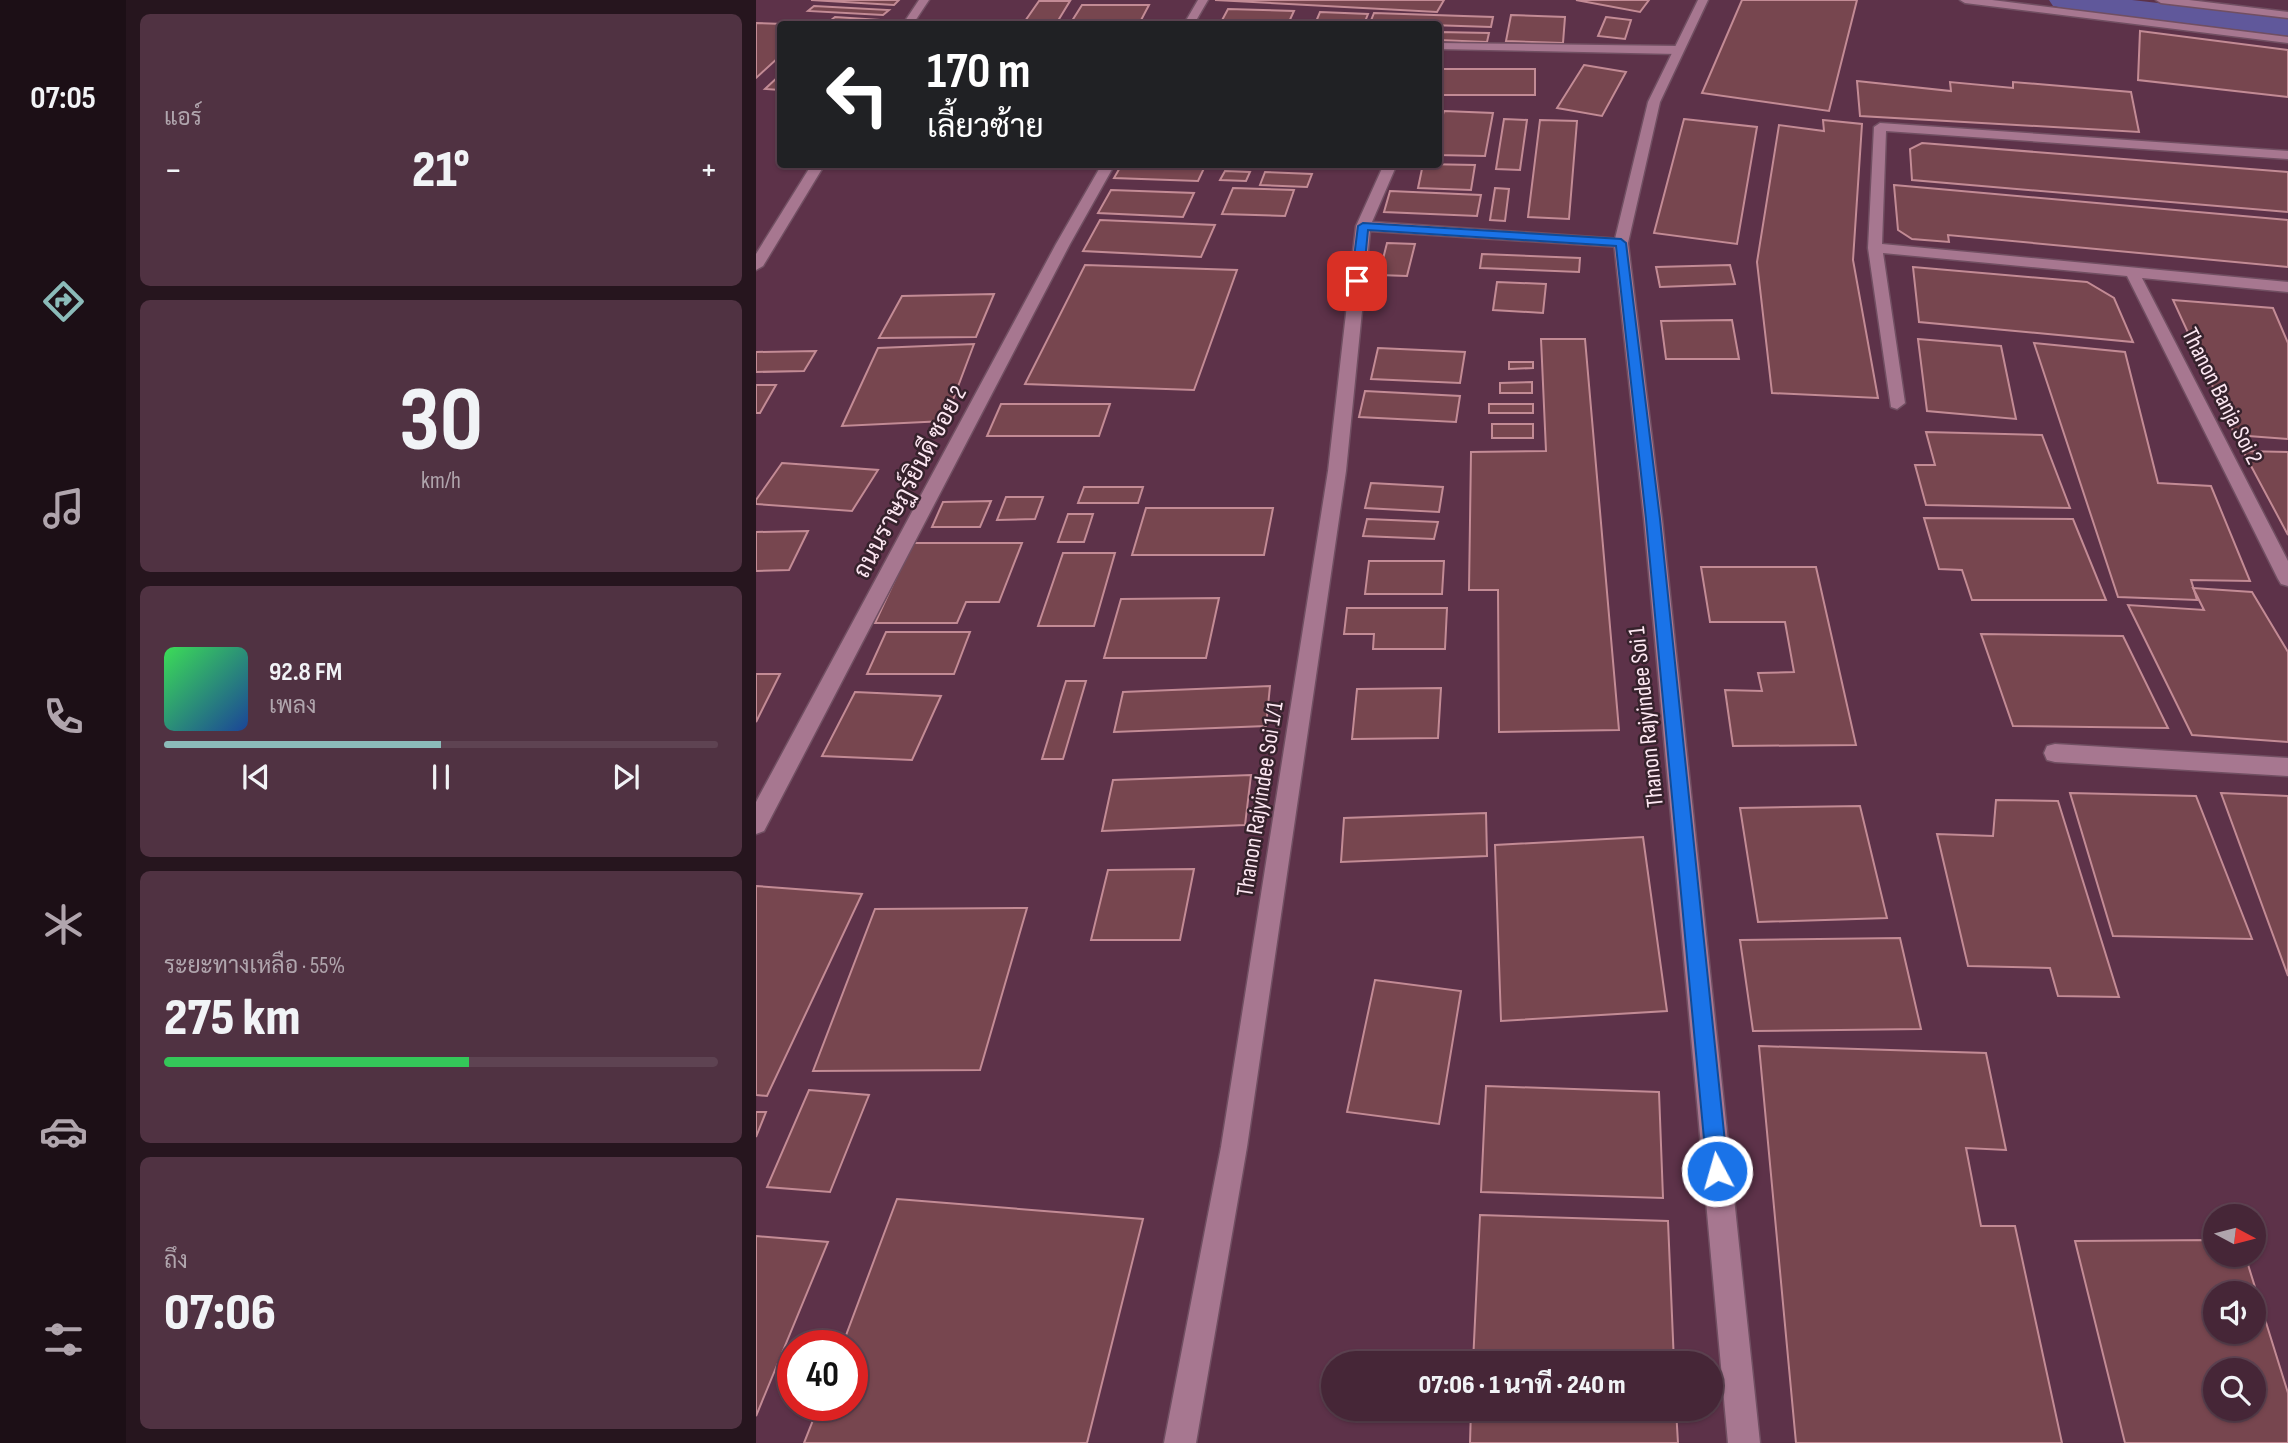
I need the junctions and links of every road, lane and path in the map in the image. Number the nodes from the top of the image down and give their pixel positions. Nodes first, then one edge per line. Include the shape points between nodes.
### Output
1 (924, 0) edge
2 (1203, 0) edge
3 (1703, 0) edge
4 (1965, 0) edge
5 (2161, 0) edge
6 (2288, 15) edge
7 (910, 21) edge
8 (1191, 21) edge
9 (2288, 40) edge
10 (1442, 46) edge
11 (1677, 50) junction
12 (2288, 155) edge
13 (817, 168) edge
14 (1107, 168) edge
15 (1389, 168) edge
16 (1363, 226) junction
17 (1621, 243) junction
18 (1875, 248) junction
19 (756, 266) edge
20 (2132, 272) junction
21 (2288, 287) edge
22 (1896, 403) dead end
23 (2288, 579) edge
24 (2055, 753) dead end
25 (2288, 767) edge
26 (756, 824) edge
27 (1180, 1443) edge
28 (1744, 1443) edge

1 - 7 street
2 - 8 street
3 - 11 street, Thanon Rajyindee Soi 1
4 - 9 street
5 - 6 street
10 - 11 street
11 - 17 street, Thanon Rajyindee Soi 1 via 1654,102
12 - 18 street via 1880,127
13 - 19 street
14 - 26 street, ถนนราษฏร์ยินดี ซอย 2
15 - 16 street, Thanon Rajyindee Soi 1/1
16 - 17 street
16 - 27 street, Thanon Rajyindee Soi 1/1 via 1337,471 1234,1147
17 - 28 street, Thanon Rajyindee Soi 1 via 1653,519
18 - 20 street
18 - 22 street
20 - 21 street
20 - 23 street, Thanon Banja Soi 2
24 - 25 street

